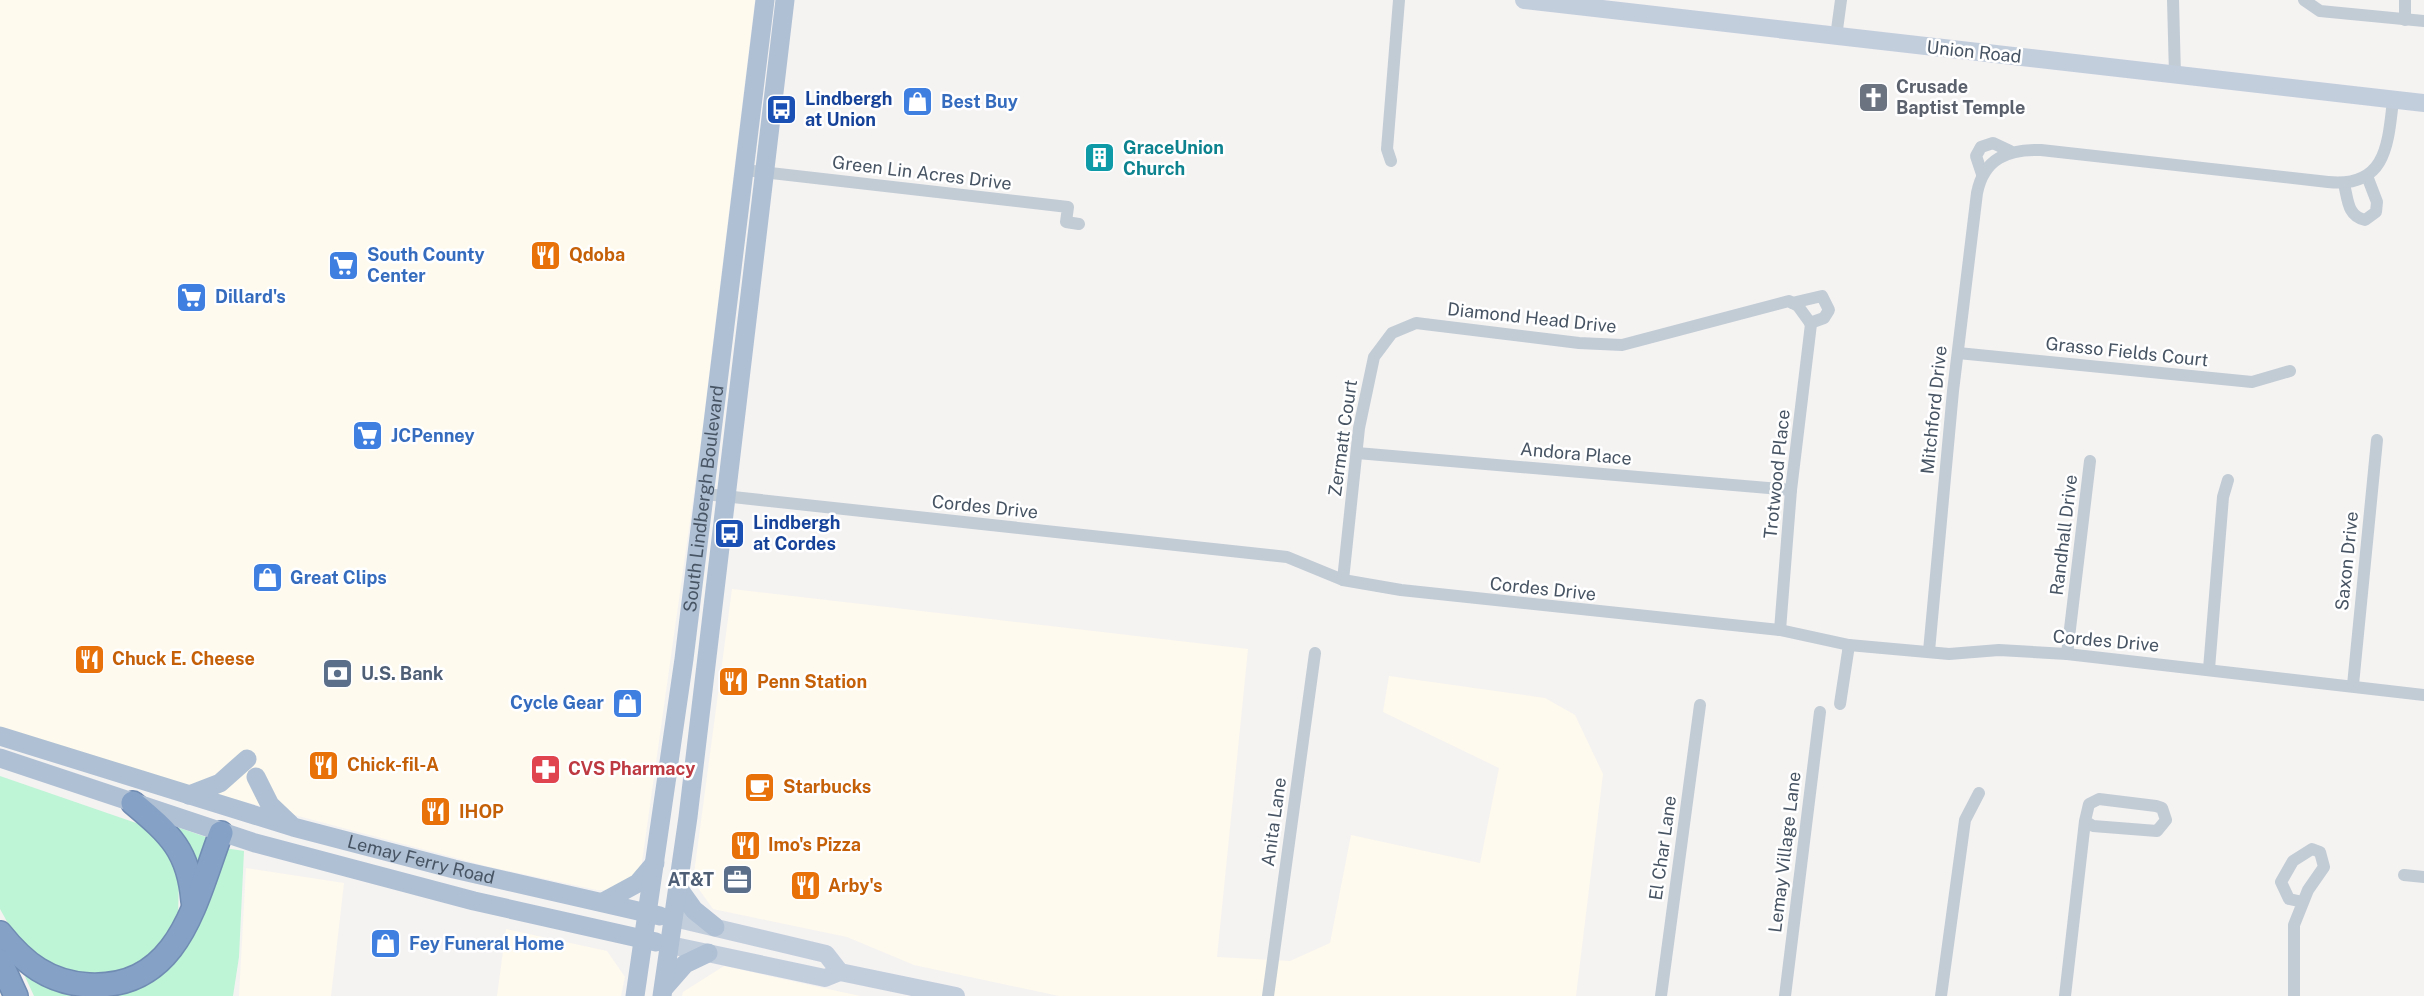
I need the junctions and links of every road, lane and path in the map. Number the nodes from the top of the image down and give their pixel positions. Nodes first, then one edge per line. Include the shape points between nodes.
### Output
1 (765, 0) edge
2 (785, 0) edge
3 (1399, 0) edge
4 (1524, 0) edge
5 (1841, 0) edge
6 (2173, 0) edge
7 (2304, 0) edge
8 (2405, 0) edge
9 (2405, 20) junction
10 (2424, 21) edge
11 (1836, 37) junction
12 (2175, 75) junction
13 (2393, 100) junction
14 (2424, 103) edge
15 (1391, 161) dead end
16 (754, 171) junction
17 (2367, 176) junction
18 (2344, 184) junction
19 (1079, 224) dead end
20 (1797, 307) junction
21 (1416, 323) joint
22 (1810, 323) junction
23 (1958, 353) junction
24 (2290, 370) dead end
25 (2377, 440) dead end
26 (1357, 453) junction
27 (2090, 461) dead end
28 (2228, 480) dead end
29 (1791, 490) junction
30 (715, 495) junction
31 (1343, 580) junction
32 (1780, 630) junction
33 (1849, 645) junction
34 (1928, 651) junction
35 (1315, 653) dead end
36 (2067, 654) junction
37 (2209, 669) junction
38 (2353, 685) junction
39 (2424, 695) edge
40 (1840, 704) dead end
41 (1699, 705) dead end
42 (1820, 712) dead end
43 (0, 736) edge
44 (0, 758) edge
45 (1979, 793) dead end
46 (189, 795) junction
47 (133, 803) junction
48 (2085, 821) junction
49 (293, 827) junction
50 (221, 833) junction
51 (656, 862) junction
52 (2404, 875) dead end
53 (2424, 877) edge
54 (679, 889) junction
55 (603, 902) junction
56 (2302, 902) dead end
57 (193, 908) junction
58 (649, 913) junction
59 (674, 918) junction
60 (716, 927) junction
61 (605, 930) junction
62 (0, 933) edge
63 (644, 939) junction
64 (670, 945) junction
65 (708, 953) junction
66 (0, 961) edge
67 (639, 972) junction
68 (840, 972) junction
69 (662, 993) edge
70 (16, 996) edge
71 (635, 996) edge
72 (956, 996) edge
73 (1268, 996) edge
74 (1661, 996) edge
75 (1785, 996) edge
76 (1941, 996) edge
77 (2065, 996) edge
78 (2294, 996) edge

1 - 16 main road, South Lindbergh Boulevard
2 - 16 main road, South Lindbergh Boulevard
3 - 15 street via 1387,149
4 - 11 main road, Union Road
5 - 11 street
6 - 12 street
7 - 9 street via 2320,11
8 - 9 street
9 - 10 street
11 - 12 main road, Union Road
12 - 13 main road, Union Road
13 - 14 main road, Union Road
13 - 17 street via 2386,148
16 - 19 street, Green Lin Acres Drive via 1068,207 1066,222
16 - 30 main road, South Lindbergh Boulevard
17 - 18 street, Mitchford Drive
17 - 18 street via 2377,202 2376,212 2365,220 2350,209
18 - 23 street, Mitchford Drive via 2041,150 2010,151 1982,174 1977,193
20 - 21 street, Diamond Head Drive via 1789,301 1622,345
20 - 22 street
20 - 22 street, Trotwood Place via 1813,296 1827,299 1829,310 1824,318
21 - 26 street, Zermatt Court via 1392,333 1374,357 1364,392
22 - 29 street, Trotwood Place
23 - 24 street, Grasso Fields Court via 2252,383
23 - 34 street, Mitchford Drive
25 - 38 street, Saxon Drive
26 - 29 street, Andora Place
26 - 31 street, Zermatt Court
27 - 36 street, Randhall Drive
28 - 37 street
29 - 32 street, Trotwood Place
30 - 31 street, Cordes Drive via 1287,557
30 - 51 main road, South Lindbergh Boulevard
30 - 54 main road, South Lindbergh Boulevard
31 - 32 street, Cordes Drive via 1591,612
32 - 33 street, Cordes Drive
33 - 34 street, Cordes Drive
33 - 40 street
34 - 36 street, Cordes Drive
35 - 73 street, Anita Lane
36 - 37 street, Cordes Drive
37 - 38 street, Cordes Drive
38 - 39 street, Cordes Drive
41 - 74 street, El Char Lane
42 - 75 street, Lemay Village Lane
43 - 46 main road, Lemay Ferry Road
44 - 47 main road, Lemay Ferry Road
45 - 76 street via 1965,820
46 - 49 main road, Lemay Ferry Road
46 - 49 main road via 251,768 270,805
47 - 50 main road, Lemay Ferry Road
47 - 57 highway via 179,848 189,872
48 - 48 street via 2089,804 2099,799 2156,806 2162,808 2166,820 2157,831 2093,826
48 - 77 street
49 - 55 main road, Lemay Ferry Road
50 - 57 highway
50 - 61 main road, Lemay Ferry Road via 474,901
51 - 55 main road via 638,883
51 - 58 main road, South Lindbergh Boulevard
52 - 53 street
54 - 59 main road, South Lindbergh Boulevard
54 - 60 main road via 694,910
55 - 58 main road, Lemay Ferry Road
56 - 78 street via 2292,947
57 - 62 highway via 166,957 141,976 111,986 74,984 46,976 18,956
58 - 59 main road, Lemay Ferry Road
58 - 63 main road, South Lindbergh Boulevard
59 - 60 main road, Lemay Ferry Road
59 - 64 main road, South Lindbergh Boulevard
60 - 68 main road, Lemay Ferry Road via 826,954
61 - 63 main road, Lemay Ferry Road
61 - 67 main road via 629,954
63 - 64 main road, Lemay Ferry Road
63 - 67 main road, South Lindbergh Boulevard
64 - 65 main road, Lemay Ferry Road
64 - 69 main road, South Lindbergh Boulevard
65 - 68 main road, Lemay Ferry Road via 825,978
65 - 69 main road via 685,964
66 - 70 highway
67 - 71 main road, South Lindbergh Boulevard
68 - 72 main road, Lemay Ferry Road

